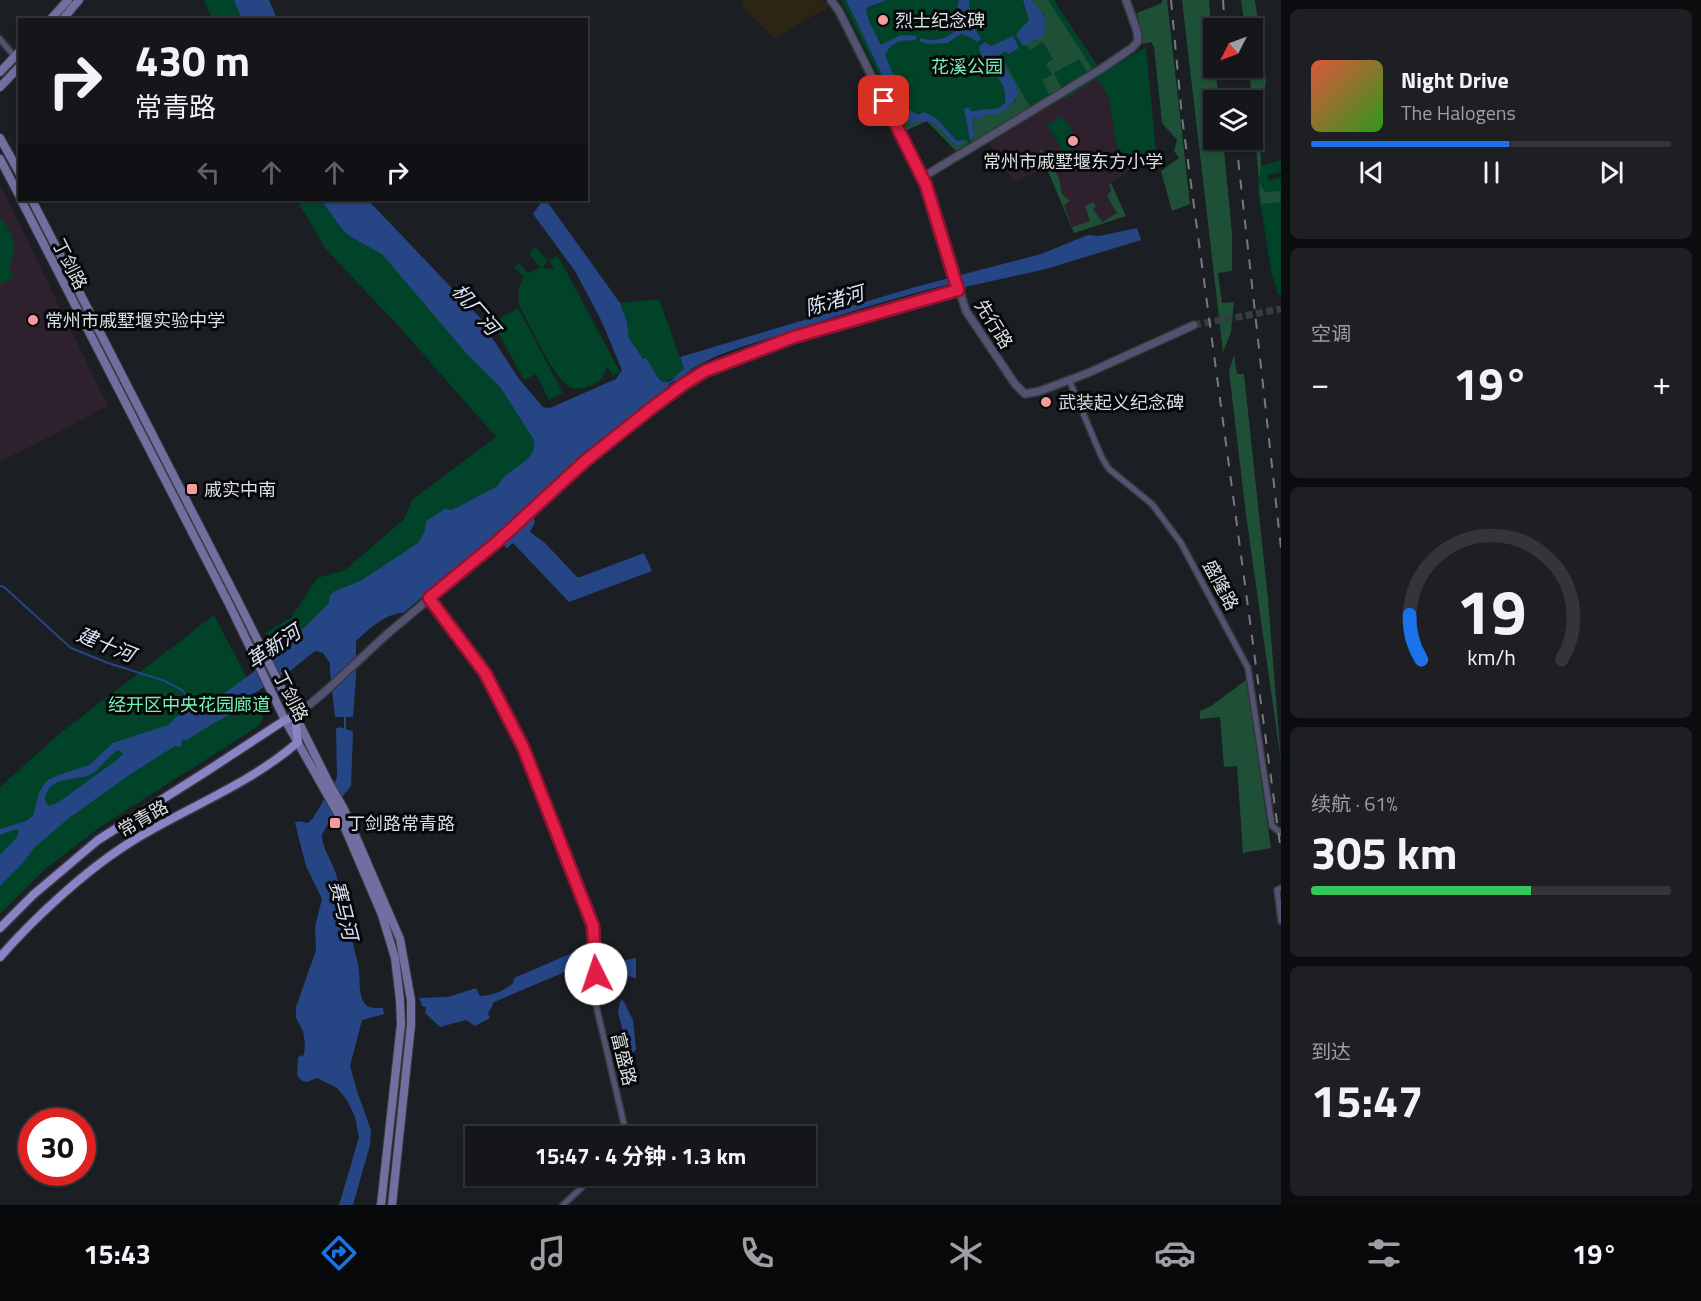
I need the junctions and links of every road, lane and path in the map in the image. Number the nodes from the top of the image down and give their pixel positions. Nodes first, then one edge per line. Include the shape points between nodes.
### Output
1 (68, 0) edge
2 (80, 0) edge
3 (831, 0) edge
4 (1126, 0) edge
5 (52, 18) edge
6 (64, 18) edge
7 (0, 39) edge
8 (18, 60) edge
9 (0, 72) edge
10 (8, 79) junction
11 (0, 87) edge
12 (0, 92) edge
13 (0, 132) edge
14 (0, 138) edge
15 (5, 146) junction
16 (0, 160) edge
17 (18, 170) edge
18 (922, 177) junction
19 (18, 194) edge
20 (22, 201) edge
21 (33, 201) edge
22 (957, 288) junction
23 (1194, 326) tunnel mouth
24 (1069, 380) junction
25 (429, 598) junction
26 (295, 717) junction
27 (285, 720) junction
28 (298, 741) junction
29 (327, 786) junction
30 (1281, 833) edge
31 (1281, 888) edge
32 (1281, 921) edge
33 (0, 928) edge
34 (0, 957) edge
35 (624, 1126) edge
36 (583, 1186) edge
37 (381, 1205) edge
38 (392, 1205) edge
39 (563, 1205) edge

1 - 5 main road
2 - 6 main road
3 - 18 street, 先行路
4 - 18 street via 1137,31 1138,41 1132,48
7 - 8 street
8 - 9 main road
8 - 10 main road
10 - 11 main road
10 - 12 main road
13 - 15 main road
14 - 15 main road
15 - 17 main road
16 - 19 main road, 丁剑路
18 - 22 street, 先行路
20 - 27 main road, 丁剑路
21 - 26 main road, 丁剑路
22 - 24 street, 先行路 via 966,311 1025,394
22 - 25 street via 794,337 705,371 584,462
23 - 24 street, 先行路
24 - 30 street, 盛隆路 via 1102,458 1152,504 1181,543 1248,668 1272,826
25 - 26 street, 常青路
25 - 35 street, 富盛路 via 485,673 523,747 593,926 596,974 592,992
26 - 27 main road, 常青路
26 - 28 main road
26 - 29 main road, 丁剑路
27 - 28 main road, 丁剑路
27 - 33 main road, 常青路 via 98,840
28 - 29 main road, 丁剑路
28 - 34 main road, 常青路 via 219,794 134,840 68,891
29 - 37 main road, 丁剑路 via 382,915 395,958 401,1024
29 - 38 main road, 丁剑路 via 344,809 400,939 411,1000
31 - 32 street via 1277,890
36 - 39 street

